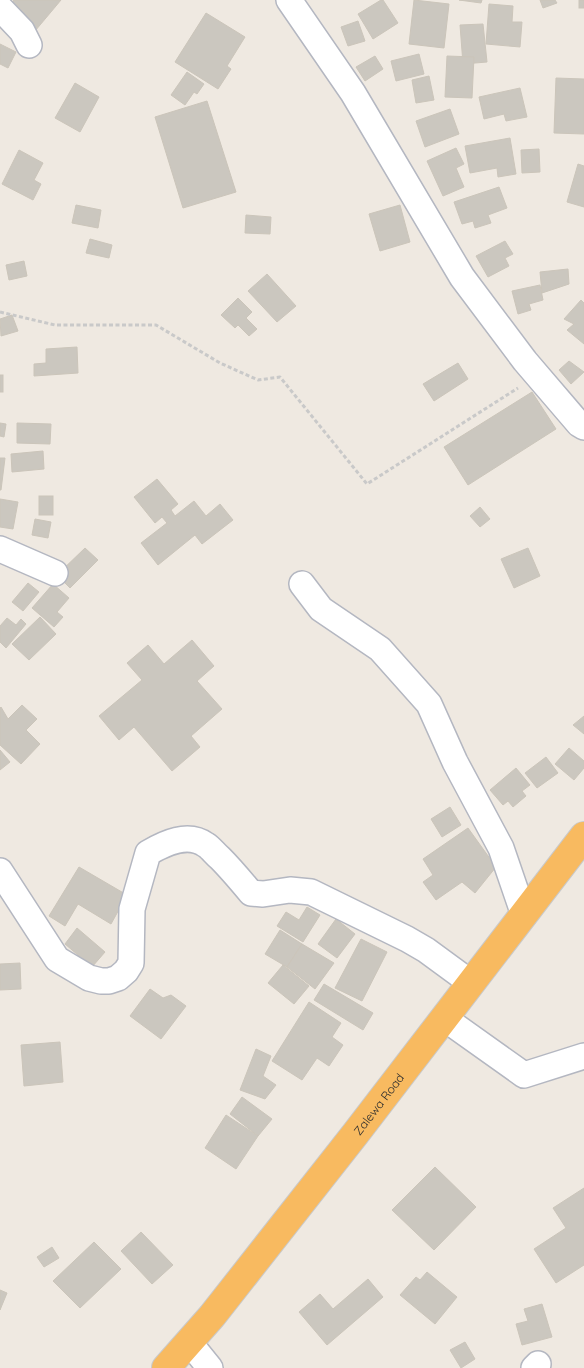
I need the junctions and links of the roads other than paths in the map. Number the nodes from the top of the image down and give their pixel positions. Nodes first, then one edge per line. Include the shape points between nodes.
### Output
1 (300, 2) edge
2 (0, 8) edge
3 (29, 45) dead end
4 (584, 427) edge
5 (0, 548) edge
6 (55, 573) dead end
7 (302, 584) dead end
8 (584, 836) edge
9 (0, 871) edge
10 (524, 914) junction
11 (471, 983) junction
12 (444, 1018) junction
13 (584, 1056) edge
14 (189, 1342) junction
15 (166, 1368) edge
16 (210, 1368) edge

1 - 4 street via 462,277 538,376
2 - 3 street via 22,31
5 - 6 street
7 - 10 street via 322,609 380,649 429,704 455,762 501,848
8 - 10 highway, Zalewa Road
9 - 11 street via 57,960 101,981 118,978 131,963 132,909 148,853 168,842 192,839 205,844 251,893 311,892 407,939
10 - 11 highway, Zalewa Road
11 - 12 highway, Zalewa Road
12 - 13 street via 524,1075
12 - 14 highway, Zalewa Road
14 - 15 highway, Zalewa Road
14 - 16 street

